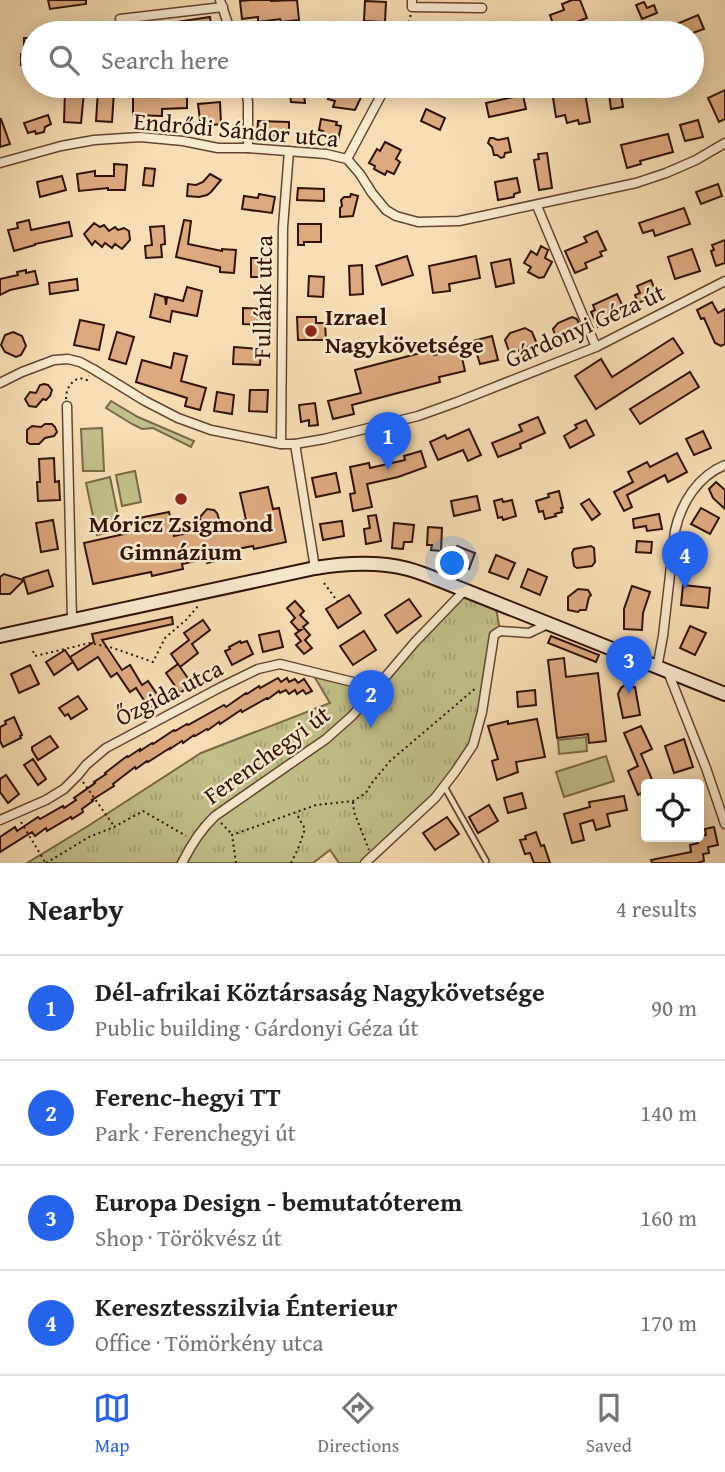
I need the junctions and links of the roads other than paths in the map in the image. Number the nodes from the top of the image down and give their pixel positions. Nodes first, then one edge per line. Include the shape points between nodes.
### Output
1 (221, 3) edge
2 (412, 4) edge
3 (482, 8) dead end
4 (120, 19) dead end
5 (227, 21) edge
6 (247, 98) edge
7 (380, 98) edge
8 (725, 142) edge
9 (248, 148) junction
10 (289, 151) junction
11 (347, 159) junction
12 (0, 163) edge
13 (537, 206) junction
14 (725, 281) edge
15 (596, 347) junction
16 (0, 383) edge
17 (67, 406) road end
18 (281, 444) junction
19 (295, 444) junction
20 (725, 465) edge
21 (316, 568) junction
22 (465, 590) junction
23 (72, 620) junction
24 (548, 624) junction
25 (0, 636) edge
26 (662, 670) junction
27 (377, 688) junction
28 (725, 694) edge
29 (444, 786) junction
30 (0, 820) edge
31 (725, 824) edge
32 (368, 860) edge
33 (486, 861) dead end
34 (183, 863) edge

1 - 4 street
1 - 5 street
2 - 3 street
6 - 9 street
7 - 11 street
8 - 13 street, Endrődi Sándor utca via 666,173
9 - 10 street, Endrődi Sándor utca
9 - 12 street, Endrődi Sándor utca via 140,137 61,146
10 - 11 street, Endrődi Sándor utca
10 - 18 street, Fullánk utca via 283,228
11 - 13 street, Endrődi Sándor utca via 386,210 403,219 459,221
13 - 15 street
14 - 15 street, Gárdonyi Géza út
15 - 19 street, Gárdonyi Géza út via 418,416
16 - 18 street, Gárdonyi Géza út via 54,360 68,359 178,418 211,430
17 - 23 street
18 - 19 street, Gárdonyi Géza út
19 - 21 street
20 - 26 street via 703,479 678,517
21 - 22 street via 385,565 410,569
21 - 23 street
22 - 24 street
22 - 27 street, Ferenchegyi út
23 - 25 street
24 - 26 street
24 - 29 street via 529,633 500,631 494,635 473,745
26 - 28 street
26 - 31 street via 706,768
27 - 30 street, Őzgida utca via 280,664 258,669 106,748 64,789
27 - 34 street, Ferenchegyi út via 327,739 203,826
29 - 32 street
29 - 33 lane

